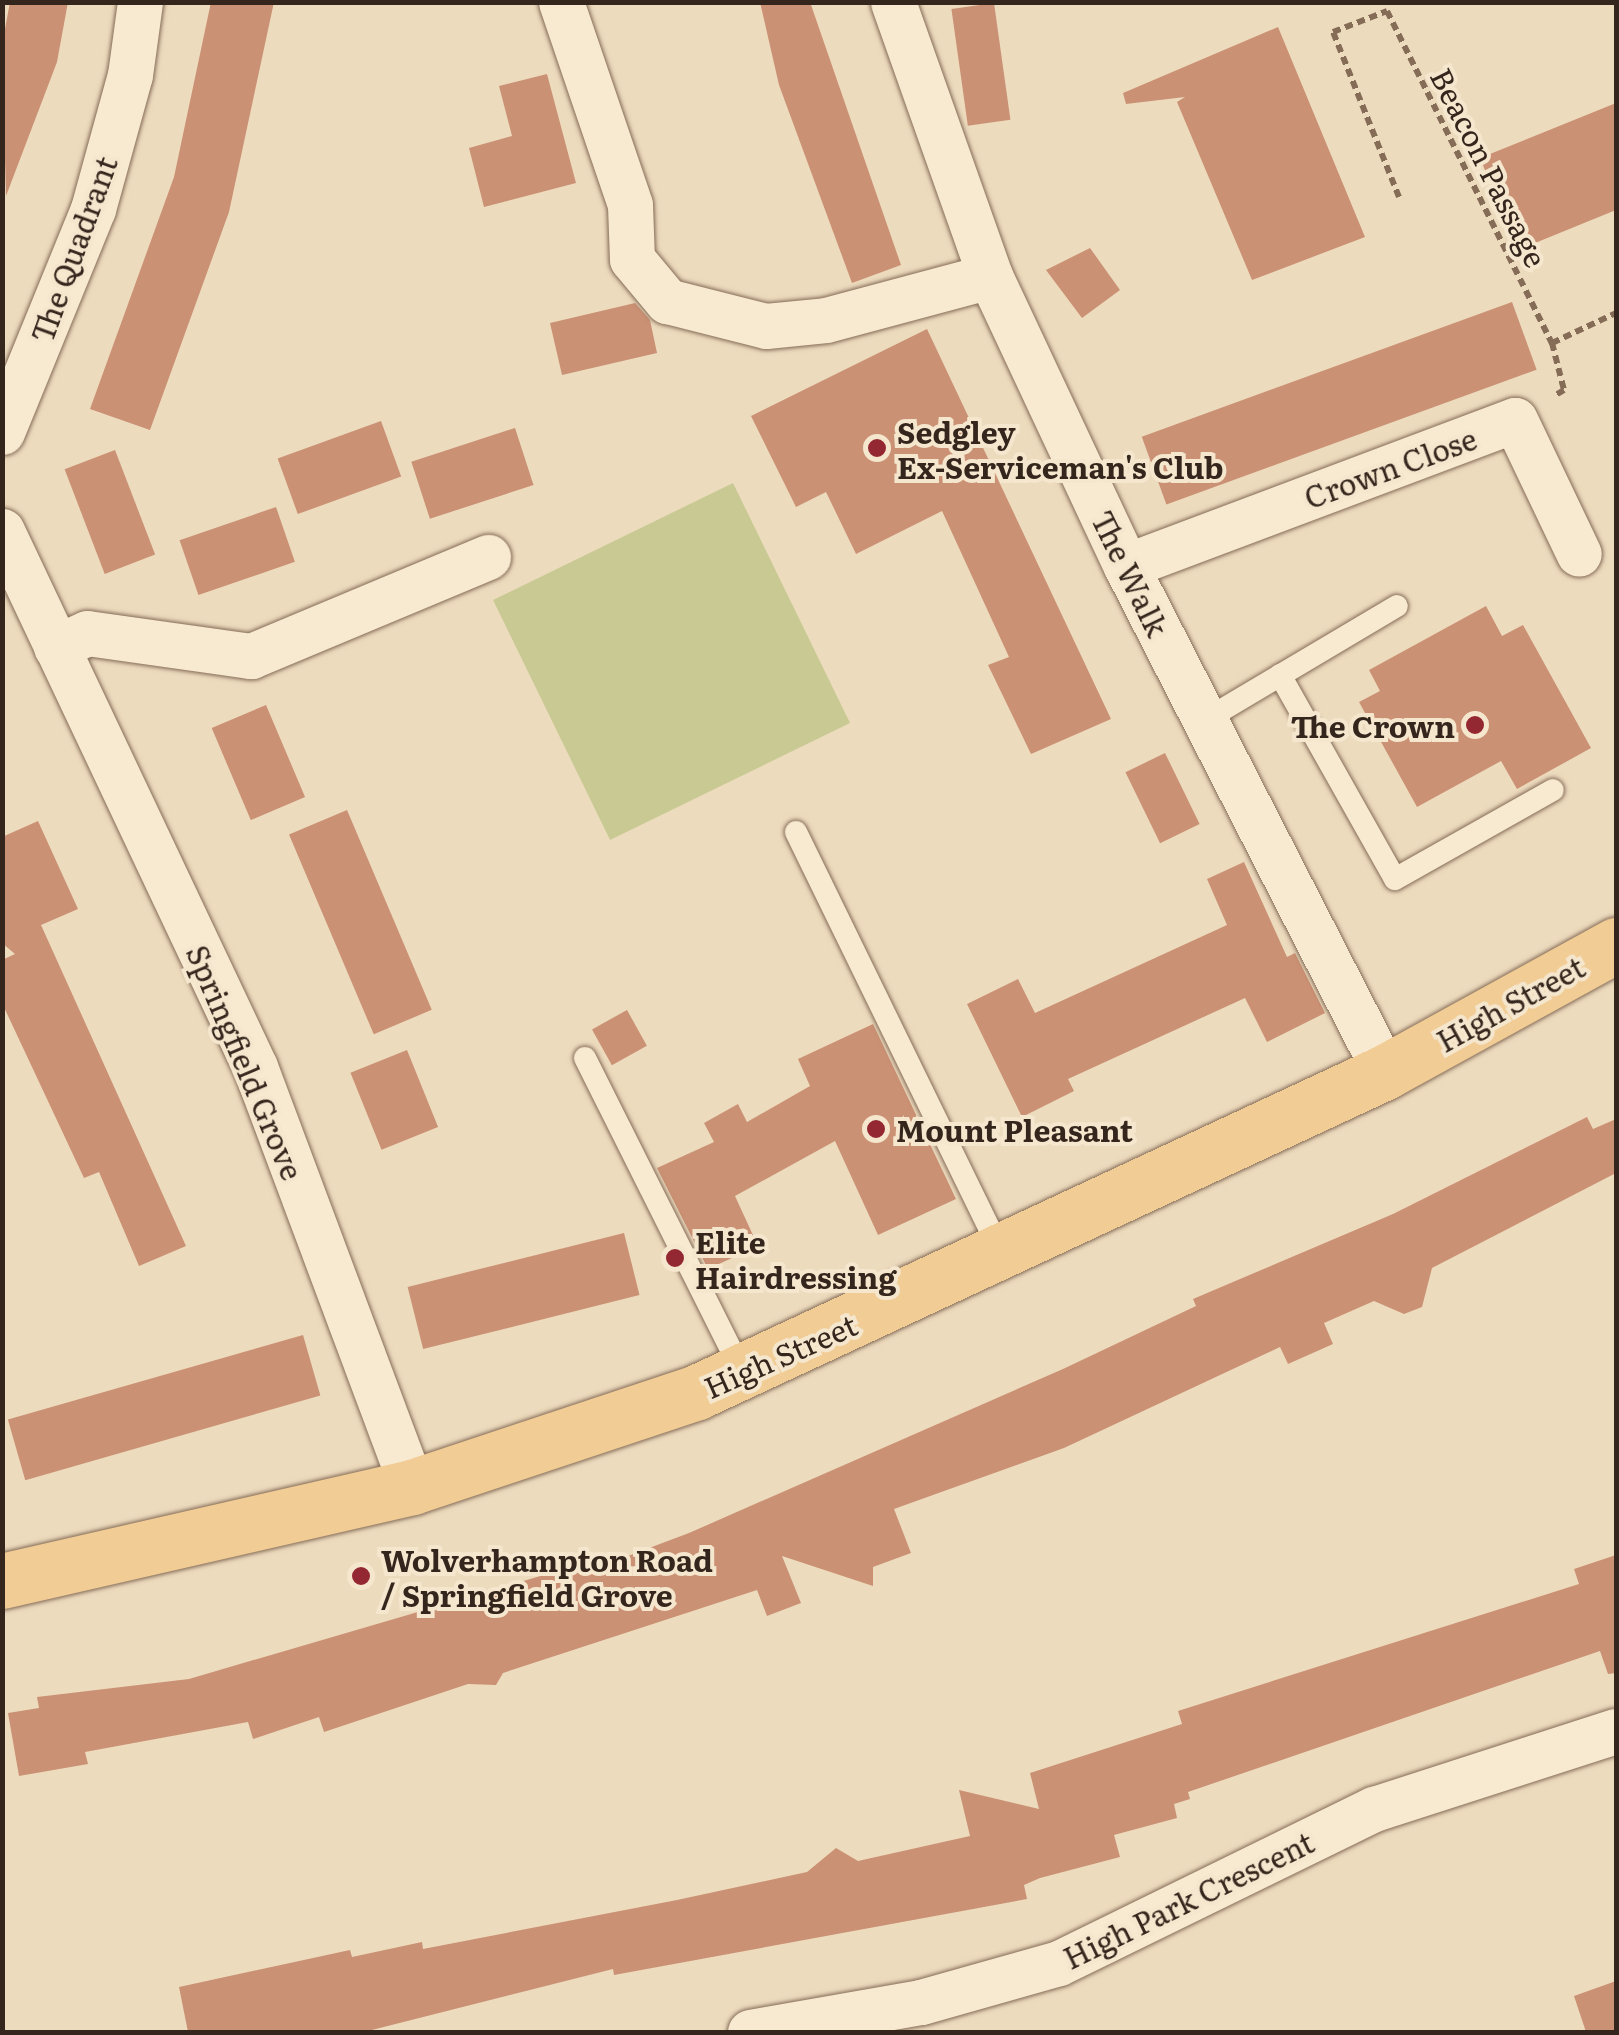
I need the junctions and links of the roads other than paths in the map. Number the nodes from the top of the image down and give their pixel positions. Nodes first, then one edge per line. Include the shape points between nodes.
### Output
1 (140, 2) edge
2 (561, 2) edge
3 (892, 2) edge
4 (990, 276) junction
5 (2, 432) edge
6 (2, 532) edge
7 (1580, 554) dead end
8 (488, 558) dead end
9 (1126, 566) junction
10 (1397, 606) dead end
11 (56, 647) junction
12 (1280, 675) junction
13 (1205, 720) junction
14 (1554, 790) dead end
15 (796, 832) dead end
16 (1616, 945) edge
17 (585, 1058) dead end
18 (1385, 1072) junction
19 (1001, 1253) junction
20 (742, 1372) junction
21 (412, 1487) junction
22 (2, 1581) edge
23 (1616, 1731) edge
24 (750, 2032) edge

1 - 5 street, The Quadrant via 130,75 93,209
2 - 4 street via 630,205 632,259 668,301 766,326 826,320
3 - 4 street, The Walk
4 - 9 street, The Walk
6 - 11 street, Springfield Grove
7 - 9 street, Crown Close via 1515,420
8 - 11 street via 251,656 86,633
9 - 13 street, The Walk
10 - 12 lane
11 - 21 street, Springfield Grove via 255,1067
12 - 13 lane
12 - 14 lane via 1395,879
13 - 18 street, The Walk
15 - 19 lane
16 - 18 main road, High Street
17 - 20 lane
18 - 19 main road, High Street
19 - 20 main road, High Street
20 - 21 main road, High Street
21 - 22 main road, High Street
23 - 24 street, High Park Crescent via 1374,1809 1059,1963 921,2002

